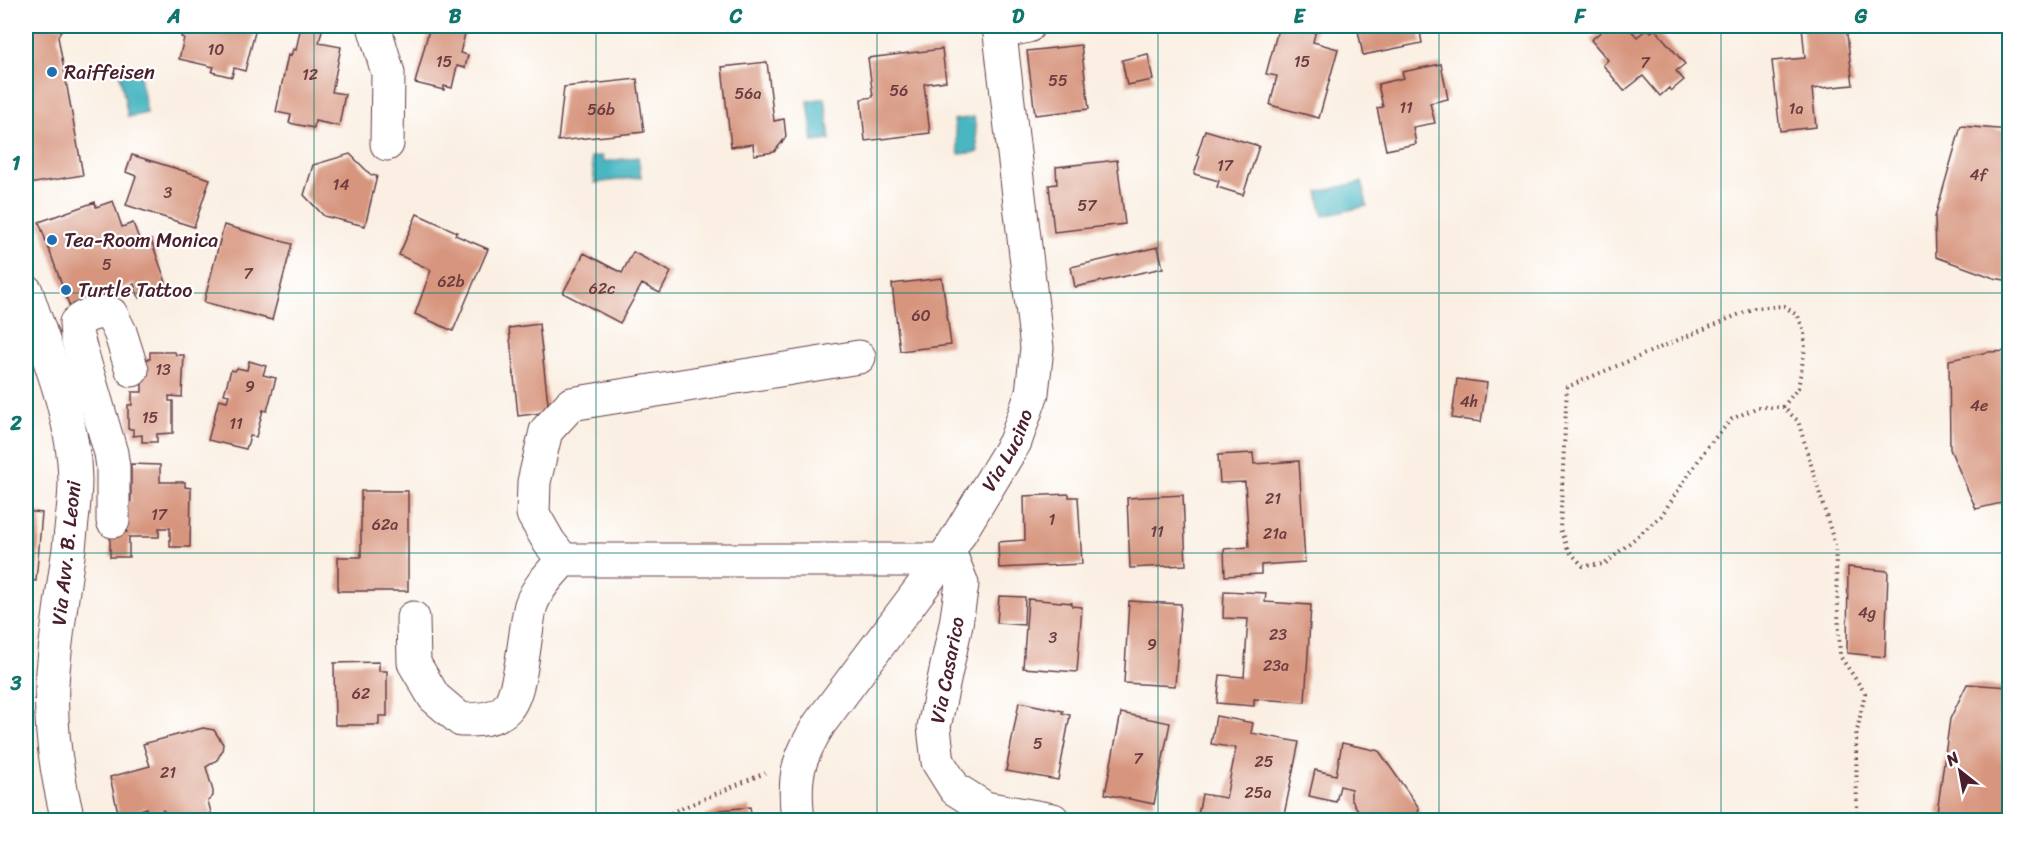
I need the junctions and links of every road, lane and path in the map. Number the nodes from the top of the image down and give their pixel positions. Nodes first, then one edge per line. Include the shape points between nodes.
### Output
1 (374, 26) edge
2 (1009, 28) edge
3 (387, 144) dead end
4 (26, 291) edge
5 (859, 357) dead end
6 (85, 367) junction
7 (132, 370) dead end
8 (55, 378) junction
9 (1783, 407) junction
10 (113, 521) dead end
11 (945, 555) junction
12 (563, 560) junction
13 (413, 618) dead end
14 (801, 758) junction
15 (68, 820) edge
16 (654, 820) edge
17 (798, 820) edge
18 (1053, 820) edge
19 (1857, 820) edge

1 - 3 street via 388,73
2 - 11 street, Via Lucino via 1037,348 1032,393 1015,442
4 - 8 street, Via Avv. B. Leoni
5 - 12 street via 571,404 546,431 534,482 534,514
6 - 7 street via 76,323 103,312 114,318
6 - 8 street
6 - 10 street via 111,453
8 - 15 street, Via Avv. B. Leoni via 71,439 75,481 52,693 54,749
9 - 9 path via 1758,407 1732,419 1708,446 1661,516 1605,564 1583,566 1568,550 1560,529 1567,387 1754,308 1784,306 1798,316 1805,349 1798,388
9 - 19 path via 1798,421 1835,545 1840,656 1865,693 1856,736
11 - 12 street
11 - 14 street, Via Lucino via 820,723
11 - 18 street, Via Casarico via 962,584 934,727 938,762 955,789 985,808
12 - 13 street via 548,576 532,604 516,688 506,710 483,720 461,720 434,697 414,663
14 - 16 path
14 - 17 street, Via Lucino via 795,787

